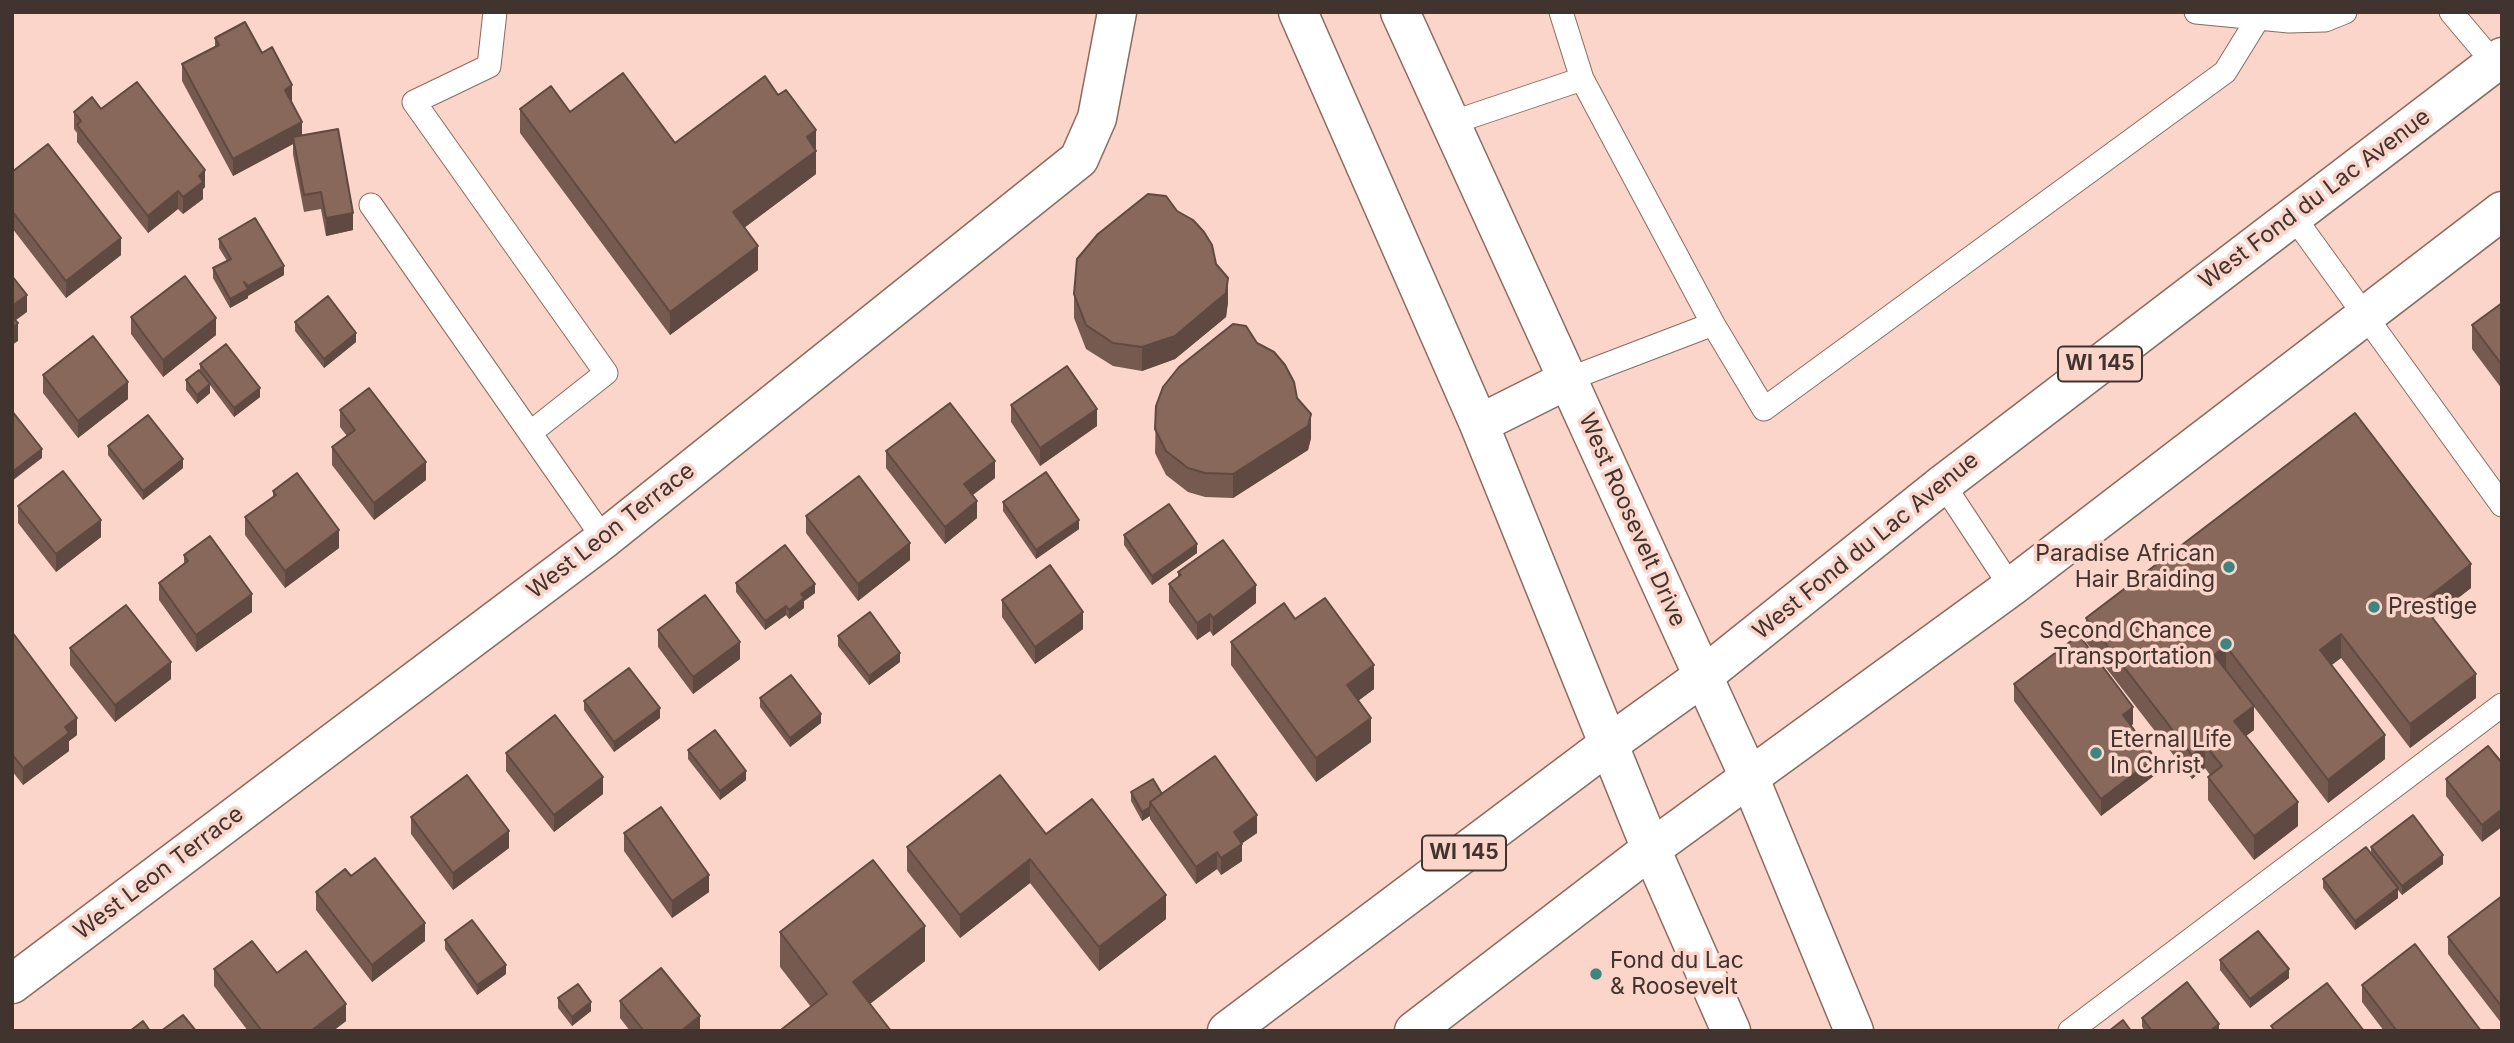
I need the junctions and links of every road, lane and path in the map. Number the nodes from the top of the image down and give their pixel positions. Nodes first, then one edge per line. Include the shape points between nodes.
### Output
1 (495, 12) edge
2 (1117, 12) edge
3 (1298, 12) edge
4 (1400, 12) edge
5 (1561, 12) edge
6 (2196, 12) edge
7 (2345, 12) edge
8 (2451, 12) edge
9 (2259, 17) junction
10 (2498, 60) edge
11 (1582, 79) junction
12 (1451, 123) junction
13 (371, 205) dead end
14 (2502, 211) edge
15 (2293, 216) junction
16 (2365, 315) junction
17 (1713, 324) junction
18 (1569, 379) junction
19 (1479, 424) junction
20 (530, 433) junction
21 (1942, 484) junction
22 (2502, 505) edge
23 (604, 539) junction
24 (2011, 586) junction
25 (1702, 677) junction
26 (2502, 705) edge
27 (1609, 744) junction
28 (1750, 779) junction
29 (1651, 849) junction
30 (12, 984) edge
31 (1227, 1031) edge
32 (1414, 1031) edge
33 (1731, 1031) edge
34 (1854, 1031) edge
35 (2070, 1031) edge

1 - 20 lane via 489,66 414,102 606,373
2 - 23 street, West Leon Terrace via 1097,118 1079,159
3 - 19 street
4 - 12 street, West Roosevelt Drive
5 - 11 lane
6 - 9 lane
7 - 9 lane via 2325,20
8 - 10 lane
9 - 17 lane via 2225,72 1764,410
10 - 15 street, West Fond du Lac Avenue / WI 145
11 - 12 lane
11 - 17 lane
12 - 18 street, West Roosevelt Drive
13 - 20 lane
14 - 16 street
15 - 16 lane
15 - 21 street, West Fond du Lac Avenue / WI 145
16 - 22 lane
16 - 24 street
17 - 18 lane
18 - 19 street
18 - 25 street, West Roosevelt Drive
19 - 27 street
20 - 23 lane
21 - 24 lane
21 - 25 street, West Fond du Lac Avenue / WI 145
23 - 30 street, West Leon Terrace
24 - 28 street
25 - 27 street, West Fond du Lac Avenue / WI 145
25 - 28 street, West Roosevelt Drive
26 - 35 lane
27 - 29 street
27 - 31 street, West Fond du Lac Avenue / WI 145
28 - 29 street
28 - 34 street, West Roosevelt Drive
29 - 32 street
29 - 33 street

